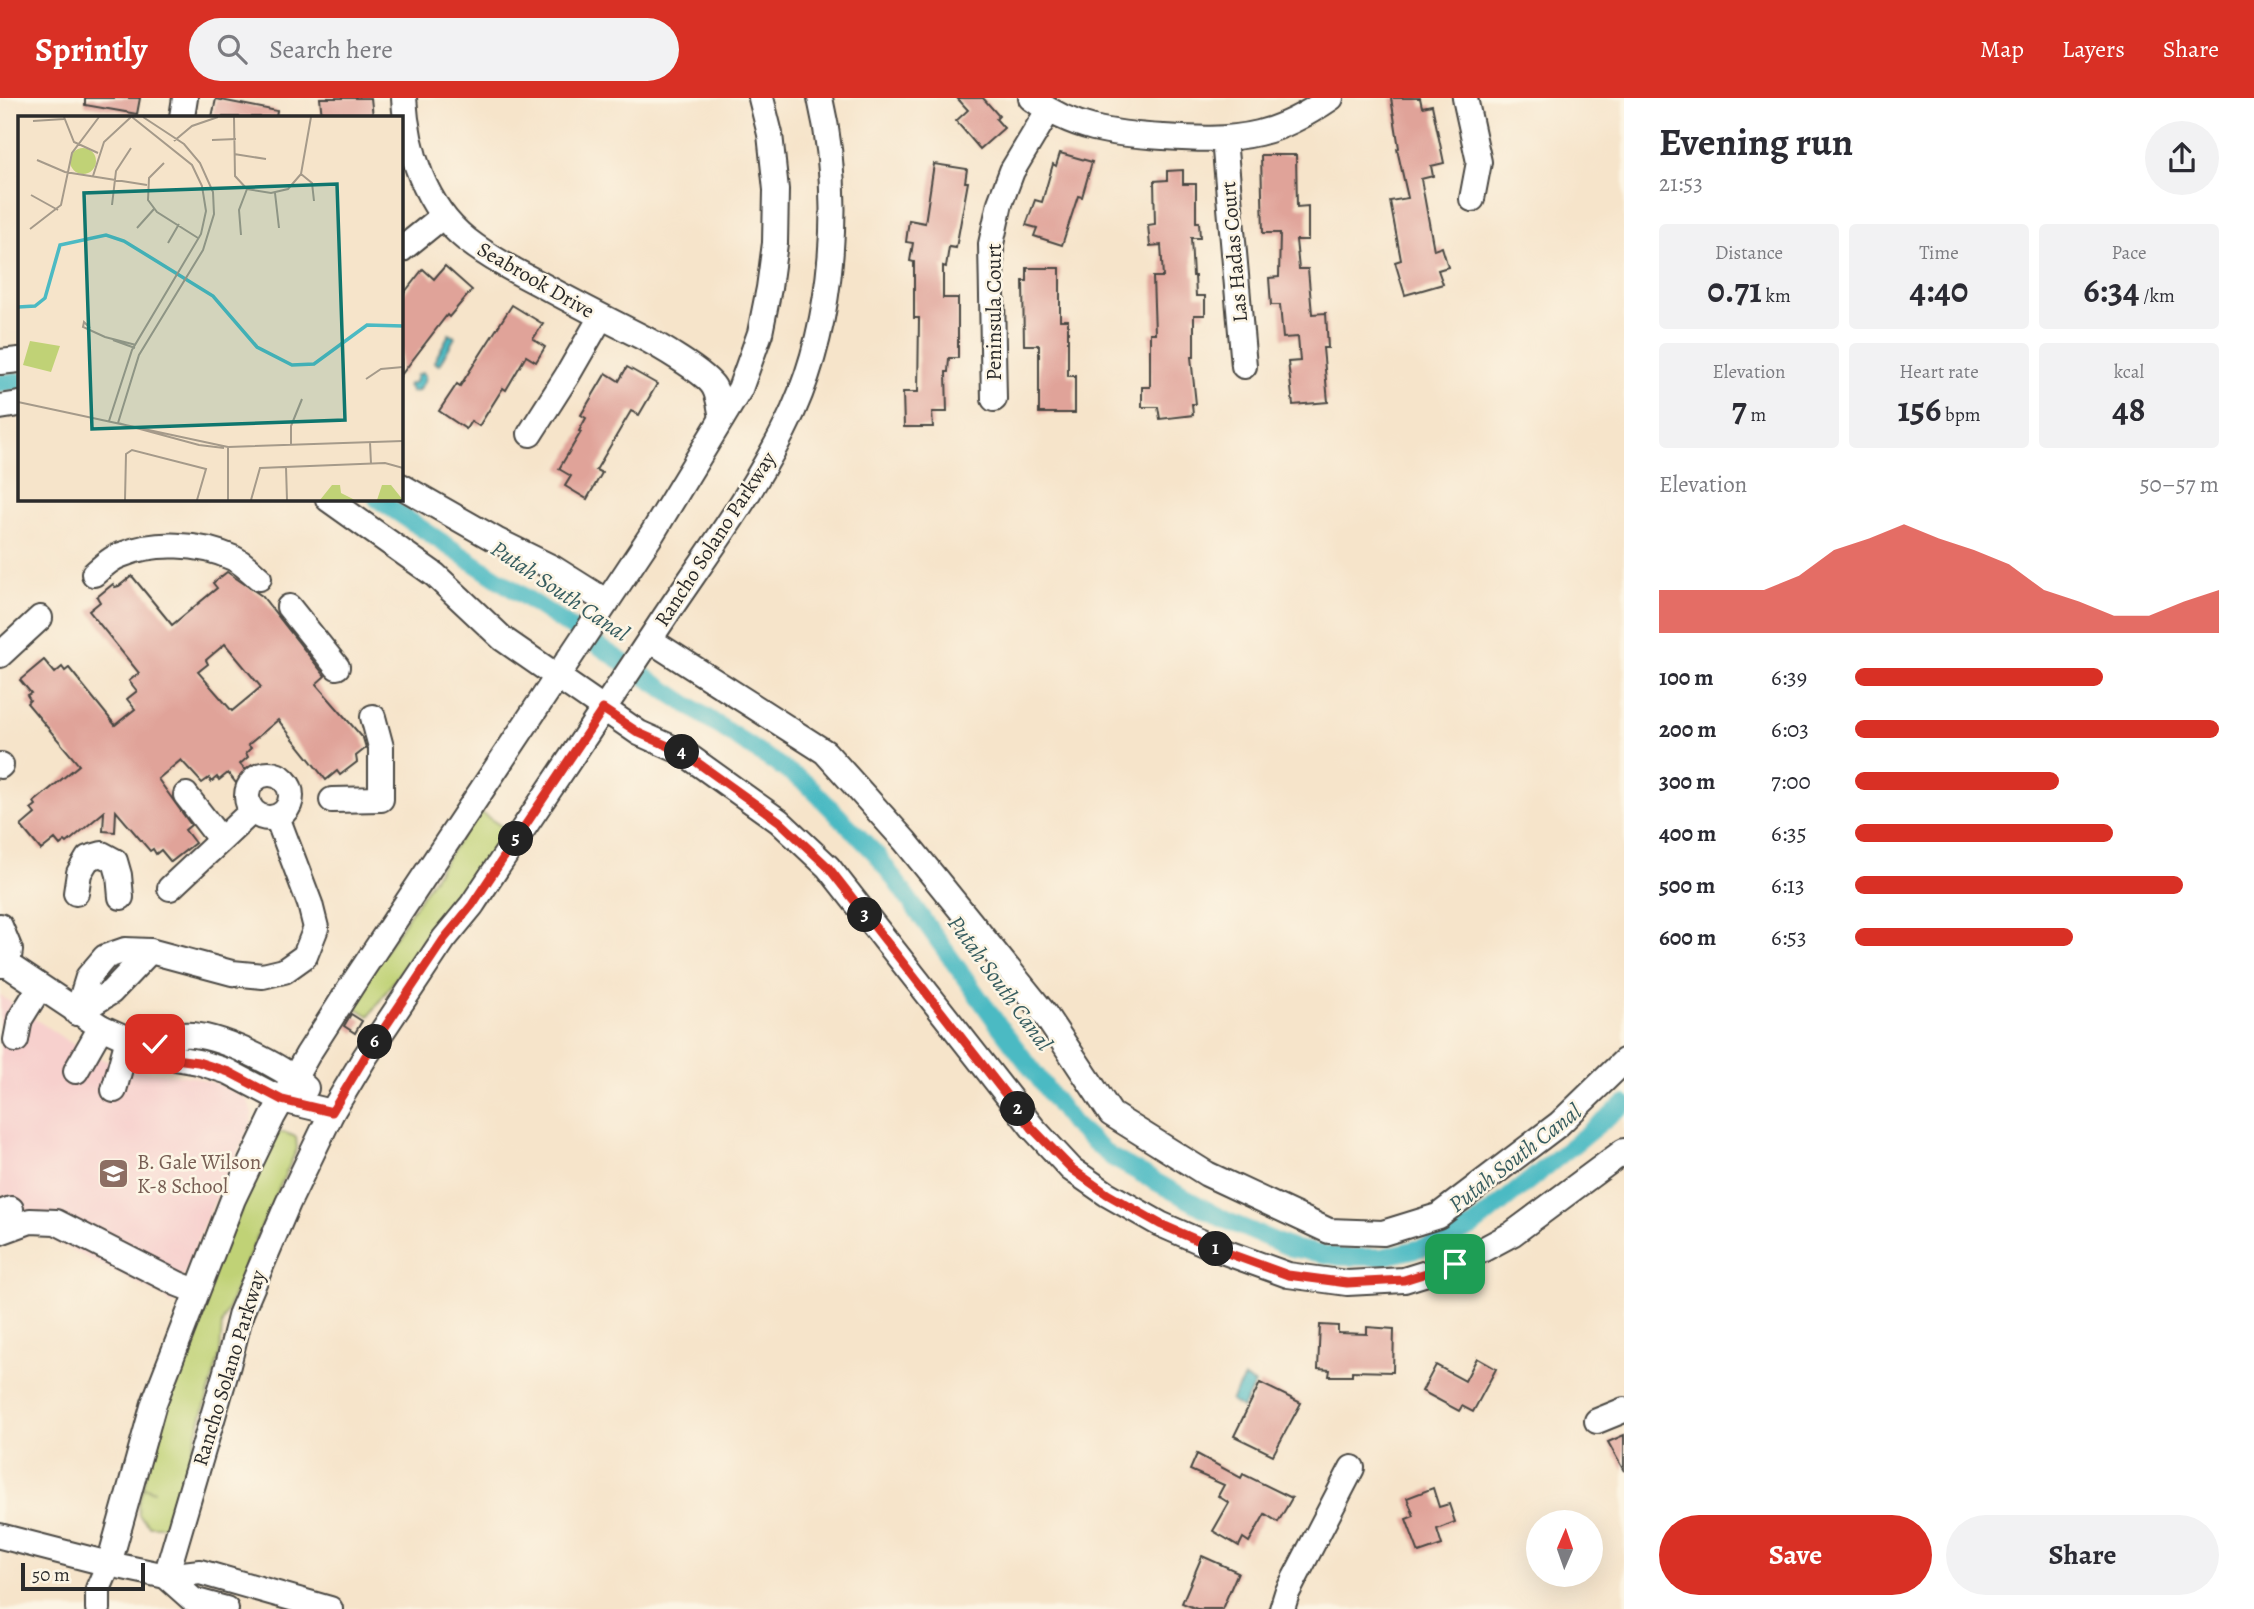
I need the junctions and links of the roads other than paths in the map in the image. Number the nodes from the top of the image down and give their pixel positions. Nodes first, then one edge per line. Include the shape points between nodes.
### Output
1 (185, 98) edge
2 (404, 98) edge
3 (761, 98) edge
4 (820, 98) edge
5 (1331, 98) edge
6 (1465, 98) edge
7 (1040, 105) edge
8 (182, 116) edge
9 (1224, 139) junction
10 (1472, 199) dead end
11 (443, 216) junction
12 (402, 249) edge
13 (601, 317) junction
14 (18, 360) edge
15 (0, 362) edge
16 (1244, 366) dead end
17 (994, 399) dead end
18 (18, 404) edge
19 (0, 407) edge
20 (722, 418) junction
21 (530, 434) dead end
22 (402, 487) edge
23 (329, 500) edge
24 (94, 573) dead end
25 (258, 578) dead end
26 (289, 607) dead end
27 (602, 609) junction
28 (40, 618) dead end
29 (649, 642) junction
30 (0, 655) edge
31 (337, 667) dead end
32 (561, 670) junction
33 (607, 703) junction
34 (373, 717) dead end
35 (186, 795) dead end
36 (332, 800) dead end
37 (252, 811) junction
38 (277, 817) junction
39 (220, 839) junction
40 (170, 888) dead end
41 (76, 893) dead end
42 (121, 897) dead end
43 (0, 926) edge
44 (3, 967) edge
45 (40, 987) junction
46 (77, 1013) junction
47 (12, 1026) edge
48 (101, 1027) junction
49 (128, 1039) junction
50 (155, 1044) junction
51 (1624, 1061) edge
52 (76, 1071) dead end
53 (295, 1077) junction
54 (114, 1090) dead end
55 (282, 1100) junction
56 (332, 1112) junction
57 (1624, 1151) edge
58 (0, 1232) edge
59 (196, 1291) junction
60 (1624, 1410) edge
61 (1597, 1421) dead end
62 (1352, 1468) dead end
63 (0, 1536) edge
64 (109, 1564) junction
65 (166, 1576) junction
66 (98, 1609) edge
67 (226, 1609) edge
68 (330, 1609) edge
69 (1282, 1609) edge

1 - 8 street
2 - 11 street, Seabrook Drive via 412,154
3 - 20 street via 776,190 775,243 760,333 740,389
4 - 29 street, Rancho Solano Parkway via 829,150 832,225 830,264 809,363 794,409 774,448
5 - 9 street via 1306,115 1261,132
6 - 10 street via 1479,162
7 - 9 street via 1078,124 1115,134
7 - 17 street, Peninsula Court via 1000,203 991,244
9 - 16 street, Las Hadas Court
11 - 12 street
11 - 13 street, Seabrook Drive via 465,239 497,261
13 - 20 street, Seabrook Drive via 662,347 703,375 713,386
13 - 21 street
14 - 15 street
18 - 19 street
20 - 27 street
22 - 27 street via 552,568
23 - 32 street via 435,575 503,639
24 - 25 street via 119,555 177,546 235,558
26 - 31 street
27 - 32 street
28 - 30 street
29 - 33 street, Rancho Solano Parkway
29 - 51 street via 825,752 905,841 1044,1013 1111,1114 1208,1174 1329,1231 1382,1233 1438,1216 1559,1124
32 - 33 street
32 - 53 street
33 - 56 street, Rancho Solano Parkway via 472,905 444,939
33 - 57 street via 639,733 684,753 779,821 828,867 1032,1128 1072,1169 1160,1224 1288,1275 1347,1283 1404,1280 1455,1264 1512,1234
34 - 36 street via 381,747 381,799
35 - 39 street
37 - 38 street via 264,818
37 - 38 street via 247,797 251,783 263,775 278,776 291,793 288,808
37 - 39 street
38 - 46 street via 316,928 304,956 284,971 263,976 232,973 150,951 111,992
39 - 40 street
41 - 42 street via 79,873 88,858 102,854 115,861
43 - 44 street via 10,950
44 - 45 street
45 - 46 street
45 - 47 street
46 - 48 street
48 - 49 street
48 - 52 street
49 - 50 street
49 - 54 street
50 - 53 street via 181,1035 210,1038
50 - 55 street via 175,1059 229,1072
53 - 55 street
53 - 56 street
55 - 56 street
55 - 59 street via 233,1199
56 - 65 street, Rancho Solano Parkway via 241,1314
58 - 59 street via 30,1221 56,1222
59 - 64 street via 154,1403
60 - 61 street
62 - 69 street
63 - 64 street
64 - 65 street
64 - 66 street via 98,1589
65 - 67 street via 193,1600
65 - 68 street via 200,1572

